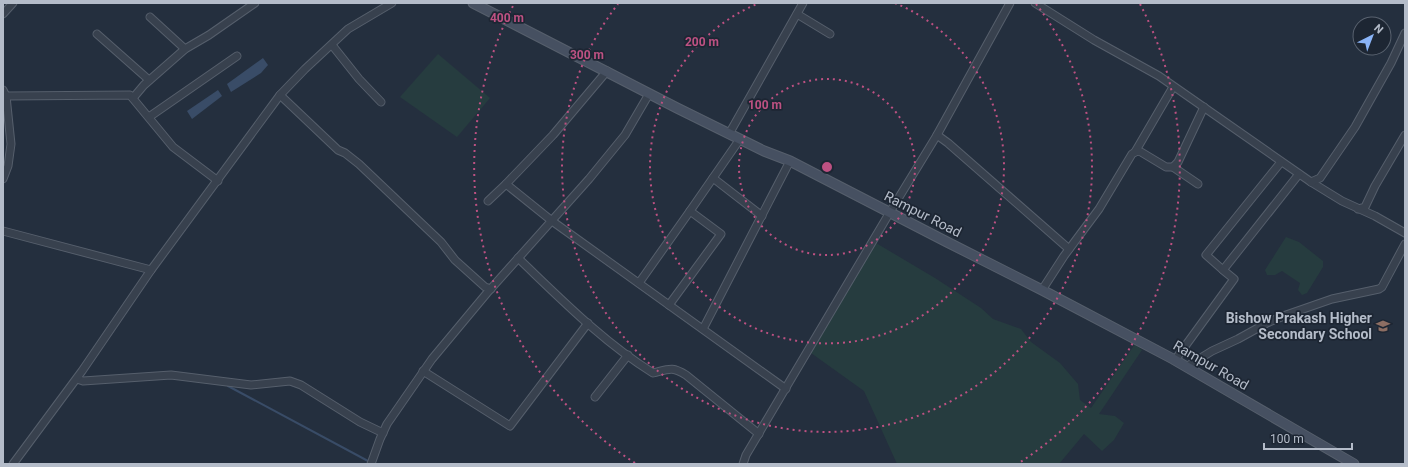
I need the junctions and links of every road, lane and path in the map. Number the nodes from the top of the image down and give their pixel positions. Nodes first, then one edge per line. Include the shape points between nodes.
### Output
1 (13, 3) edge
2 (255, 3) edge
3 (392, 3) edge
4 (473, 3) edge
5 (803, 3) edge
6 (1010, 3) edge
7 (1035, 3) edge
8 (3, 14) edge
9 (797, 14) junction
10 (150, 17) dead end
11 (1405, 33) edge
12 (97, 34) dead end
13 (830, 34) dead end
14 (332, 45) junction
15 (185, 49) junction
16 (237, 56) dead end
17 (607, 71) junction
18 (149, 80) junction
19 (1173, 88) junction
20 (4, 93) edge
21 (280, 94) junction
22 (649, 94) junction
23 (132, 98) junction
24 (381, 102) dead end
25 (1204, 107) junction
26 (149, 117) junction
27 (729, 134) junction
28 (937, 135) junction
29 (1405, 135) edge
30 (740, 139) junction
31 (1135, 152) junction
32 (790, 161) junction
33 (1281, 162) junction
34 (1174, 167) junction
35 (1299, 174) junction
36 (713, 178) junction
37 (3, 179) edge
38 (218, 181) junction
39 (1311, 182) junction
40 (506, 184) junction
41 (1198, 184) dead end
42 (1369, 200) junction
43 (488, 201) dead end
44 (1358, 209) junction
45 (690, 211) junction
46 (890, 212) junction
47 (762, 216) junction
48 (1375, 216) junction
49 (552, 221) junction
50 (3, 231) edge
51 (1405, 233) edge
52 (1405, 244) edge
53 (1069, 249) junction
54 (518, 258) junction
55 (151, 270) junction
56 (1223, 270) junction
57 (639, 283) junction
58 (491, 288) junction
59 (1042, 290) junction
60 (669, 305) junction
61 (588, 324) junction
62 (703, 329) junction
63 (628, 355) junction
64 (1175, 360) junction
65 (1186, 366) junction
66 (423, 371) junction
67 (76, 379) junction
68 (786, 388) junction
69 (595, 397) dead end
70 (383, 433) junction
71 (759, 434) junction
72 (12, 464) edge
73 (372, 464) edge
74 (743, 464) edge
75 (1354, 464) edge

1 - 8 street
2 - 15 street
3 - 14 street via 348,29
4 - 17 main road, Rampur Road
5 - 9 street
6 - 28 street
7 - 19 street via 1159,76
9 - 13 street
9 - 27 street
10 - 15 street
11 - 39 street via 1355,127 1320,178
12 - 18 street
14 - 21 street
14 - 24 street
15 - 18 street
16 - 26 street
17 - 22 main road, Rampur Road
17 - 40 street
18 - 23 street
19 - 25 street
19 - 31 street
20 - 23 street via 130,95
20 - 37 street via 11,144
21 - 38 street
21 - 58 street via 338,150 345,152 359,164 441,242 455,260 485,287
22 - 27 main road, Rampur Road
22 - 49 street via 625,135
23 - 26 street
25 - 33 street
25 - 34 street
26 - 38 street via 173,147
27 - 30 main road, Rampur Road
28 - 46 street
28 - 53 street
29 - 42 street
30 - 32 main road, Rampur Road via 764,152
30 - 36 street
31 - 34 street via 1141,152 1166,167
31 - 53 street via 1099,210
32 - 46 main road, Rampur Road
32 - 47 street
33 - 35 street
33 - 56 street via 1206,255
34 - 41 street
35 - 39 street
35 - 56 street
36 - 45 street
36 - 47 street
38 - 55 street
39 - 44 street
40 - 43 street
40 - 49 street
42 - 44 street via 1365,207
42 - 48 street via 1369,208
44 - 48 street
45 - 57 street
45 - 60 street via 721,234
46 - 59 main road, Rampur Road
46 - 68 street
47 - 62 street
48 - 51 street
49 - 54 street
49 - 57 street
50 - 55 street
52 - 65 street via 1379,289 1332,299 1286,315
53 - 59 street
54 - 58 street
54 - 61 street
55 - 67 street
56 - 64 street via 1234,279
57 - 60 street
58 - 66 street
59 - 64 main road, Rampur Road
60 - 62 street
61 - 63 street
61 - 66 street via 510,426
62 - 68 street
63 - 69 street
63 - 71 street via 653,373 672,369 682,372
64 - 65 main road, Rampur Road
65 - 75 main road, Rampur Road
66 - 70 street
67 - 70 street via 83,381 171,375 251,385 290,381 301,384 360,422
67 - 72 street
68 - 71 street
70 - 73 street
71 - 74 street

